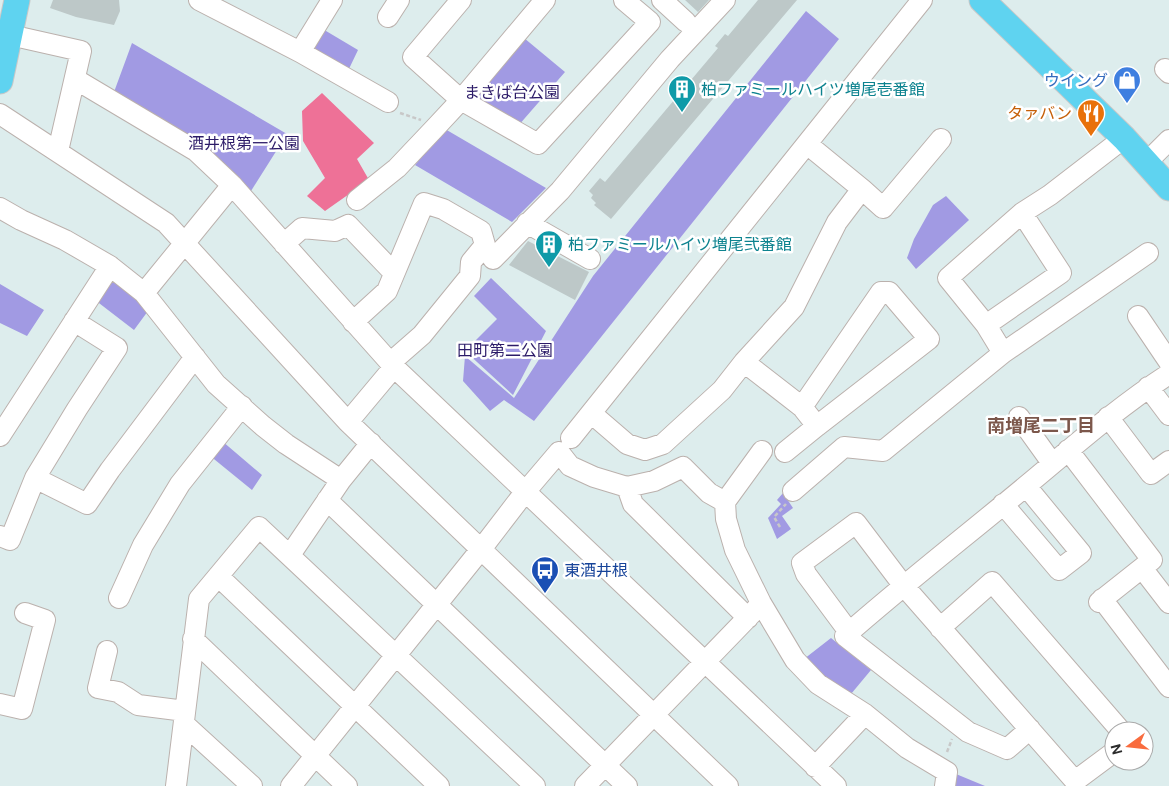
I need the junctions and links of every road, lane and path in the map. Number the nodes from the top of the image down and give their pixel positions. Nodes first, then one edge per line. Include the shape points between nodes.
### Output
1 (199, 0) edge
2 (331, 0) edge
3 (399, 0) edge
4 (461, 0) edge
5 (545, 0) edge
6 (626, 0) edge
7 (662, 0) edge
8 (725, 0) edge
9 (922, 0) edge
10 (982, 0) edge
11 (10, 14) edge
12 (388, 17) dead end
13 (644, 17) junction
14 (686, 22) dead end
15 (300, 52) junction
16 (1, 71) edge
17 (75, 79) junction
18 (461, 100) junction
19 (388, 102) joint
20 (0, 114) edge
21 (434, 129) junction
22 (1124, 138) junction
23 (941, 139) dead end
24 (1169, 140) edge
25 (807, 144) junction
26 (58, 151) junction
27 (1147, 162) junction
28 (232, 185) junction
29 (1169, 188) edge
30 (862, 189) junction
31 (354, 203) dead end
32 (0, 208) edge
33 (1022, 213) junction
34 (527, 223) junction
35 (186, 243) junction
36 (284, 244) junction
37 (1148, 252) dead end
38 (493, 259) dead end
39 (590, 259) dead end
40 (110, 266) junction
41 (394, 273) junction
42 (144, 293) junction
43 (1138, 316) dead end
44 (74, 321) junction
45 (353, 322) junction
46 (986, 325) junction
47 (1003, 353) junction
48 (196, 357) junction
49 (744, 362) junction
50 (1169, 362) edge
51 (392, 365) junction
52 (1169, 374) edge
53 (1148, 387) junction
54 (242, 406) junction
55 (802, 407) junction
56 (591, 413) junction
57 (1169, 415) edge
58 (1019, 417) dead end
59 (1108, 417) junction
60 (348, 422) junction
61 (817, 426) junction
62 (0, 436) edge
63 (571, 438) dead end
64 (371, 443) junction
65 (1068, 450) junction
66 (762, 451) dead end
67 (784, 452) dead end
68 (1169, 461) edge
69 (1052, 463) junction
70 (35, 478) junction
71 (341, 480) junction
72 (1026, 486) junction
73 (627, 488) junction
74 (793, 491) joint
75 (525, 492) junction
76 (327, 500) junction
77 (725, 502) junction
78 (1003, 504) junction
79 (780, 527) dead end
80 (0, 536) edge
81 (482, 548) junction
82 (290, 555) junction
83 (1142, 568) junction
84 (218, 576) junction
85 (903, 585) junction
86 (119, 598) dead end
87 (761, 603) junction
88 (1169, 603) edge
89 (437, 605) junction
90 (24, 613) dead end
91 (748, 618) junction
92 (940, 628) junction
93 (849, 632) junction
94 (193, 639) junction
95 (108, 650) dead end
96 (396, 656) junction
97 (705, 662) junction
98 (1169, 687) edge
99 (0, 704) edge
100 (355, 706) junction
101 (866, 714) junction
102 (654, 715) junction
103 (185, 718) junction
104 (1112, 721) edge
105 (1030, 729) junction
106 (316, 756) junction
107 (1104, 760) edge
108 (605, 764) junction
109 (815, 767) junction
110 (176, 786) edge
111 (252, 786) edge
112 (291, 786) edge
113 (347, 786) edge
114 (439, 786) edge
115 (535, 786) edge
116 (585, 786) edge
117 (627, 786) edge
118 (728, 786) edge
119 (836, 786) edge
120 (944, 786) edge

1 - 15 street
2 - 15 street
3 - 12 street
4 - 18 street via 413,57
5 - 18 street
6 - 13 street
7 - 13 street
7 - 14 street
8 - 34 street via 670,59 560,192 551,208
9 - 25 street
10 - 22 main road
11 - 16 main road
11 - 17 street via 81,51
13 - 18 street via 650,22 538,144
15 - 19 street
17 - 26 street
17 - 28 street via 196,151
18 - 21 street
19 - 21 path via 389,108 423,120
20 - 26 street
21 - 31 street via 397,168
22 - 27 main road
22 - 33 street
23 - 30 street via 883,208
24 - 27 street
25 - 30 street
25 - 56 street
26 - 35 street via 150,211
27 - 29 main road
28 - 35 street
28 - 36 street
30 - 49 street via 837,222 794,307
32 - 40 street
33 - 46 street via 948,278
33 - 46 street via 1062,273
34 - 38 street
34 - 39 street
35 - 42 street
35 - 60 street
36 - 41 street via 302,228 335,231 348,225
36 - 45 street
37 - 47 street
40 - 42 street
40 - 44 street
41 - 45 street via 387,291
41 - 51 street via 424,203 481,231 484,245 471,262 470,276 422,335
42 - 48 street
43 - 50 street
44 - 62 street
44 - 70 street via 117,348
45 - 51 street
46 - 47 street
47 - 74 street via 883,451 844,447
48 - 54 street via 216,384
48 - 70 street via 87,504
49 - 55 street
49 - 56 street via 722,390 663,444 645,450 627,444
51 - 60 street
51 - 75 street
52 - 53 street
53 - 57 street
53 - 59 street
54 - 71 street via 286,444
54 - 86 street via 180,484 143,545
55 - 61 street
55 - 61 street via 881,292 889,292 929,338
56 - 63 street
58 - 69 street
59 - 65 street
59 - 68 street via 1152,474
60 - 64 street
61 - 67 street
64 - 71 street
64 - 81 street
65 - 69 street
65 - 83 street via 1152,560
66 - 77 street
69 - 72 street
70 - 80 street via 10,540
71 - 76 street
72 - 78 street
72 - 78 street via 1081,552 1059,570
73 - 75 street via 570,466 559,452
73 - 77 street via 654,481 683,467 709,493
73 - 91 street via 633,504
74 - 79 path via 774,517
75 - 81 street
75 - 97 street
76 - 82 street
76 - 89 street
77 - 87 street via 735,550
78 - 85 street
81 - 89 street
81 - 102 street
82 - 84 street via 259,527
82 - 96 street
83 - 88 street
83 - 98 street via 1100,601
84 - 94 street via 199,599
84 - 100 street
85 - 92 street
85 - 93 street
85 - 93 street via 856,523 802,563 806,574
87 - 91 street
87 - 101 street via 795,660 818,684
89 - 96 street
89 - 108 street
90 - 99 street via 45,620 22,709
91 - 97 street
92 - 104 street via 992,582
92 - 105 street
93 - 105 street via 845,636 968,732 1007,749
94 - 103 street
94 - 106 street
95 - 103 street via 98,688 118,692 138,705
96 - 100 street
96 - 115 street
97 - 102 street
97 - 109 street
100 - 106 street
100 - 114 street
101 - 109 street
101 - 120 street via 907,748 947,772
102 - 108 street
102 - 118 street
103 - 110 street
103 - 111 street
105 - 107 street via 1075,782
106 - 112 street
106 - 113 street
108 - 116 street
108 - 117 street
109 - 119 street

